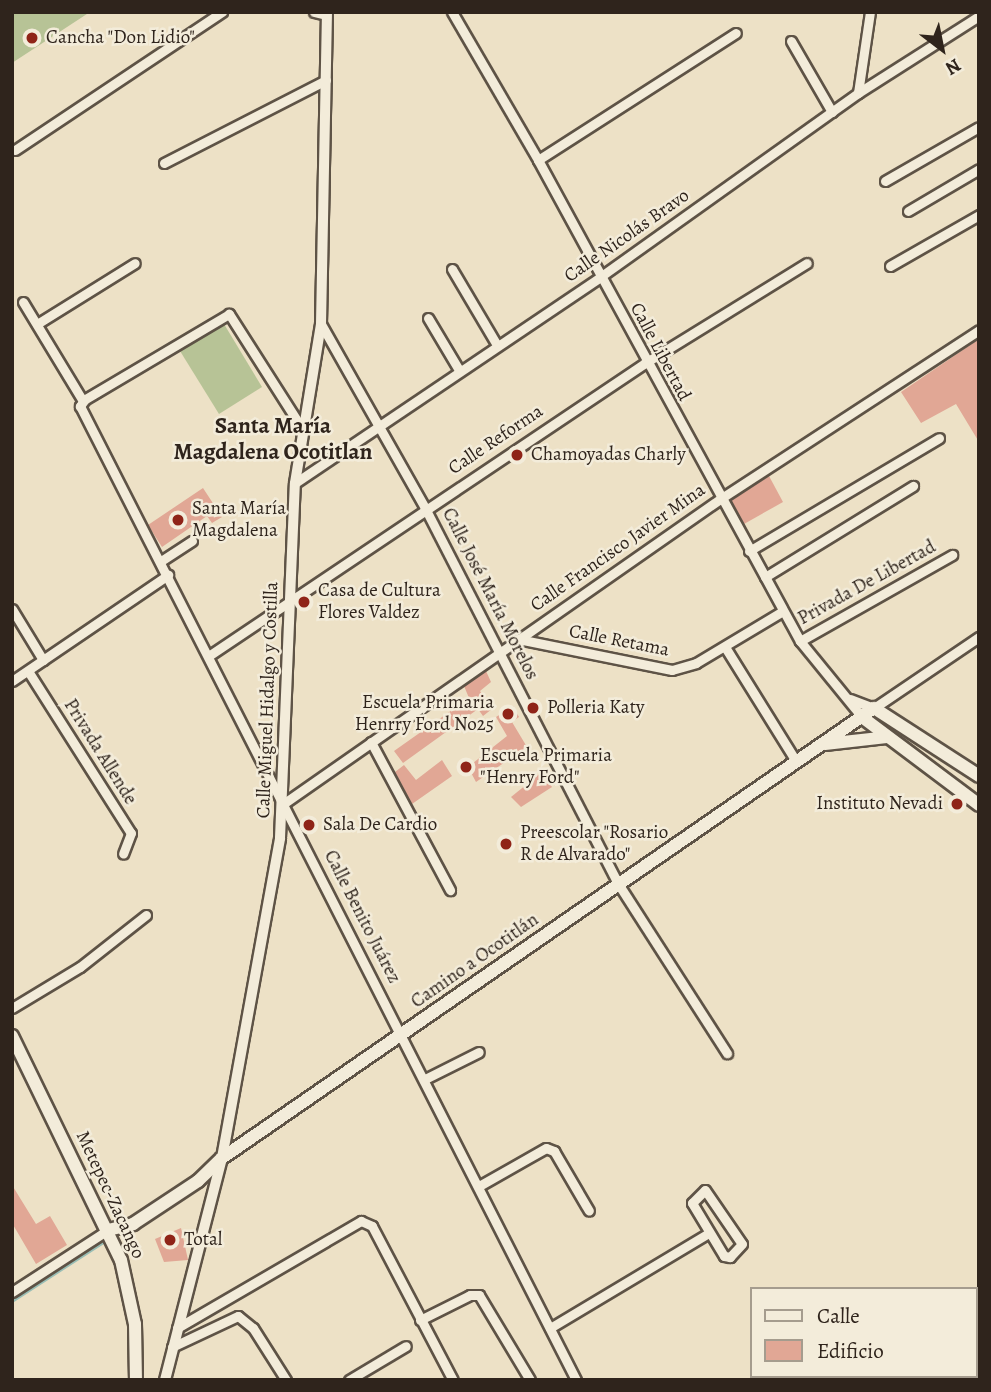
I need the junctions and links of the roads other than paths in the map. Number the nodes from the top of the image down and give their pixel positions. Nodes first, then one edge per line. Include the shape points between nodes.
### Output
1 (222, 12) edge
2 (314, 12) edge
3 (452, 12) edge
4 (870, 12) edge
5 (327, 14) edge
6 (979, 16) edge
7 (736, 33) dead end
8 (791, 41) dead end
9 (326, 80) junction
10 (858, 93) junction
11 (832, 112) junction
12 (979, 127) edge
13 (15, 150) dead end
14 (538, 160) junction
15 (164, 163) dead end
16 (979, 169) edge
17 (885, 181) dead end
18 (908, 211) dead end
19 (979, 215) edge
20 (807, 262) dead end
21 (135, 263) dead end
22 (890, 266) dead end
23 (452, 269) dead end
24 (600, 277) junction
25 (23, 302) dead end
26 (428, 318) dead end
27 (37, 324) junction
28 (321, 324) junction
29 (979, 330) edge
30 (497, 345) junction
31 (645, 363) junction
32 (459, 370) junction
33 (84, 400) junction
34 (379, 423) junction
35 (303, 430) junction
36 (939, 439) dead end
37 (295, 482) junction
38 (913, 486) dead end
39 (719, 499) junction
40 (425, 508) junction
41 (192, 541) dead end
42 (749, 551) junction
43 (952, 555) dead end
44 (161, 561) junction
45 (168, 575) junction
46 (765, 577) junction
47 (290, 600) junction
48 (12, 609) edge
49 (783, 611) junction
50 (979, 637) edge
51 (518, 639) junction
52 (800, 641) junction
53 (725, 647) junction
54 (500, 653) junction
55 (210, 655) junction
56 (43, 660) junction
57 (29, 671) junction
58 (12, 681) edge
59 (848, 699) junction
60 (874, 709) junction
61 (862, 718) junction
62 (889, 737) junction
63 (371, 742) junction
64 (818, 746) junction
65 (796, 761) junction
66 (979, 776) edge
67 (284, 804) junction
68 (979, 805) edge
69 (123, 854) dead end
70 (619, 885) junction
71 (450, 890) dead end
72 (146, 915) dead end
73 (12, 1008) edge
74 (402, 1034) junction
75 (12, 1036) edge
76 (479, 1052) dead end
77 (727, 1053) dead end
78 (425, 1079) junction
79 (222, 1158) junction
80 (479, 1186) junction
81 (589, 1211) dead end
82 (108, 1230) junction
83 (709, 1233) junction
84 (12, 1292) edge
85 (420, 1320) junction
86 (177, 1328) junction
87 (550, 1328) junction
88 (406, 1346) dead end
89 (173, 1347) junction
90 (355, 1378) edge
91 (136, 1380) edge
92 (165, 1380) edge
93 (286, 1380) edge
94 (453, 1380) edge
95 (530, 1380) edge
96 (576, 1380) edge

1 - 13 street
2 - 5 street
3 - 14 street, Calle Libertad
4 - 10 street
5 - 9 street, Calle Miguel Hidalgo y Costilla
6 - 10 street, Calle Nicolás Bravo
7 - 14 street
8 - 11 street
9 - 15 street
9 - 28 street, Calle Miguel Hidalgo y Costilla
10 - 11 street, Calle Nicolás Bravo
11 - 24 street, Calle Nicolás Bravo
12 - 17 street
14 - 24 street, Calle Libertad
16 - 18 street
19 - 22 street
20 - 31 street, Calle Reforma
21 - 27 street
23 - 30 street
24 - 30 street, Calle Nicolás Bravo
24 - 31 street, Calle Libertad
25 - 27 street, Calle Benito Juárez
26 - 32 street
27 - 33 street, Calle Benito Juárez
28 - 34 street, Calle José María Morelos
28 - 35 street, Calle Miguel Hidalgo y Costilla
29 - 39 street, Calle Francisco Javier Mina
30 - 32 street, Calle Nicolás Bravo
31 - 39 street, Calle Libertad
31 - 40 street, Calle Reforma
32 - 34 street, Calle Nicolás Bravo
33 - 35 street via 233,315
33 - 44 street, Calle Benito Juárez via 81,410
34 - 37 street, Calle Nicolás Bravo
34 - 40 street, Calle José María Morelos
35 - 37 street, Calle Miguel Hidalgo y Costilla
36 - 42 street
37 - 47 street, Calle Miguel Hidalgo y Costilla
38 - 46 street
39 - 42 street, Calle Libertad
39 - 51 street, Calle Francisco Javier Mina
40 - 47 street, Calle Reforma
40 - 54 street, Calle José María Morelos
41 - 44 street
42 - 46 street, Calle Libertad
43 - 52 street, Privada De Libertad
44 - 45 street, Calle Benito Juárez
45 - 55 street, Calle Benito Juárez
45 - 56 street
46 - 49 street, Calle Libertad
47 - 55 street, Calle Reforma
47 - 67 street, Calle Miguel Hidalgo y Costilla
48 - 56 street
49 - 52 street, Calle Libertad
49 - 53 street, Calle Retama
50 - 60 street
51 - 53 street, Calle Retama via 672,670
51 - 54 street, Calle Francisco Javier Mina
52 - 59 street, Calle Libertad
53 - 65 street
54 - 63 street, Calle Francisco Javier Mina
54 - 70 street, Calle José María Morelos
55 - 67 street, Calle Benito Juárez
56 - 57 street
57 - 58 street
57 - 69 street, Privada Allende via 131,833
59 - 60 street, Calle Libertad
59 - 61 street, Calle Libertad
60 - 61 main road, Camino a Ocotitlán
60 - 66 main road
61 - 62 main road
61 - 64 main road, Camino a Ocotitlán
62 - 64 main road
62 - 68 main road
63 - 67 street, Calle Francisco Javier Mina
63 - 71 street
64 - 65 main road, Camino a Ocotitlán
65 - 70 main road, Camino a Ocotitlán
67 - 74 street, Calle Benito Juárez
67 - 79 street, Calle Miguel Hidalgo y Costilla
70 - 74 main road, Camino a Ocotitlán
70 - 77 street, Calle José María Morelos
72 - 73 street via 80,967
74 - 78 street, Calle Benito Juárez
74 - 79 main road, Camino a Ocotitlán
75 - 82 main road, Metepec-Zacango
76 - 78 street
78 - 80 street, Calle Benito Juárez
79 - 82 main road, Camino a Ocotitlán via 198,1181 133,1224
79 - 86 street, Calle Miguel Hidalgo y Costilla
80 - 81 street via 546,1148 554,1150
80 - 87 street, Calle Benito Juárez
82 - 84 street
82 - 91 main road, Metepec-Zacango via 130,1294
83 - 83 street via 691,1201 707,1190 743,1248 726,1258
83 - 87 street
85 - 86 street via 372,1226 361,1221
85 - 94 street
85 - 95 street via 470,1295 480,1295
86 - 89 street, Calle Miguel Hidalgo y Costilla
87 - 96 street, Calle Benito Juárez
88 - 90 street
89 - 92 street, Calle Miguel Hidalgo y Costilla
89 - 93 street via 238,1316 253,1328

